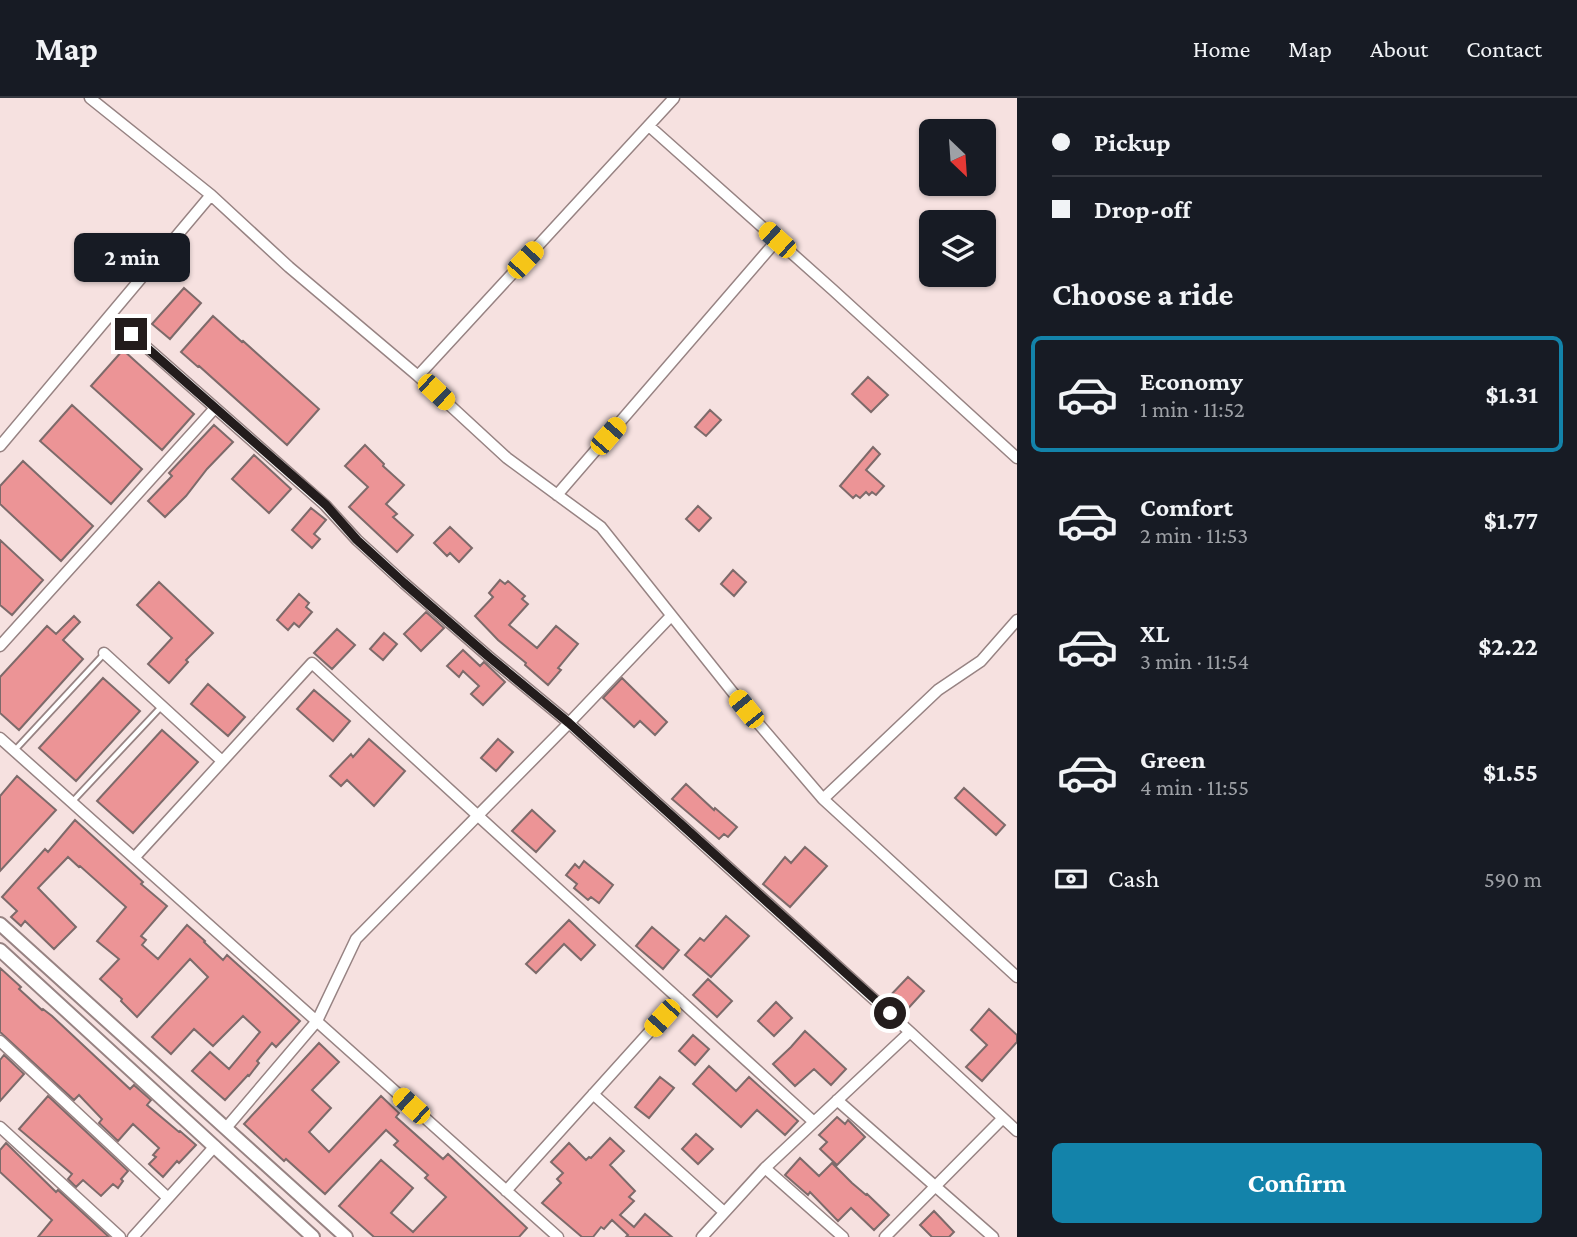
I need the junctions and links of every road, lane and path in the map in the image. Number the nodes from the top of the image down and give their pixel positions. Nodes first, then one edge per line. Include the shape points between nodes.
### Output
1 (90, 98) edge
2 (674, 98) edge
3 (649, 126) junction
4 (211, 195) junction
5 (777, 240) junction
6 (110, 315) junction
7 (418, 376) junction
8 (215, 408) junction
9 (0, 446) edge
10 (1017, 458) edge
11 (557, 495) junction
12 (671, 616) junction
13 (1017, 620) edge
14 (0, 646) edge
15 (104, 653) joint
16 (162, 706) junction
17 (569, 723) junction
18 (0, 738) edge
19 (15, 751) junction
20 (222, 761) junction
21 (823, 799) junction
22 (72, 802) junction
23 (477, 816) junction
24 (134, 858) junction
25 (0, 925) edge
26 (0, 950) edge
27 (1017, 977) edge
28 (679, 999) junction
29 (317, 1021) junction
30 (910, 1032) junction
31 (0, 1041) edge
32 (593, 1094) junction
33 (836, 1100) junction
34 (1003, 1118) junction
35 (814, 1122) junction
36 (0, 1127) edge
37 (226, 1128) junction
38 (1017, 1131) edge
39 (215, 1146) junction
40 (765, 1168) junction
41 (934, 1187) junction
42 (506, 1191) junction
43 (168, 1198) junction
44 (724, 1212) junction
45 (120, 1237) edge
46 (133, 1237) edge
47 (313, 1237) edge
48 (346, 1237) edge
49 (558, 1237) edge
50 (702, 1237) edge
51 (843, 1237) edge
52 (885, 1237) edge
53 (993, 1237) edge

1 - 4 street
2 - 3 street
3 - 5 street
3 - 7 street
4 - 6 street
4 - 7 street
5 - 10 street
5 - 11 street
6 - 8 street
6 - 9 street
7 - 11 street via 507,458
8 - 14 street
8 - 17 street via 326,505 404,583
11 - 12 street via 601,527
12 - 17 street
12 - 21 street
13 - 21 street via 981,661 938,690
15 - 16 street
15 - 19 lane
16 - 20 street
16 - 22 lane
17 - 23 street
17 - 30 street
18 - 19 street
19 - 22 street
20 - 23 street via 312,663
20 - 24 street
21 - 27 street
22 - 24 street
23 - 28 street
23 - 29 street via 356,939
24 - 29 street
25 - 37 street
26 - 39 street
28 - 32 street
28 - 35 street
29 - 37 street
29 - 42 street
30 - 33 street
30 - 34 street
31 - 43 street
32 - 42 street
32 - 44 street
33 - 35 street
33 - 41 street
34 - 38 street
34 - 41 street
35 - 40 street
36 - 45 street
37 - 48 street
39 - 43 street
39 - 47 street
40 - 44 street
40 - 51 street
41 - 52 street
41 - 53 street
42 - 49 street
43 - 46 street
44 - 50 street

